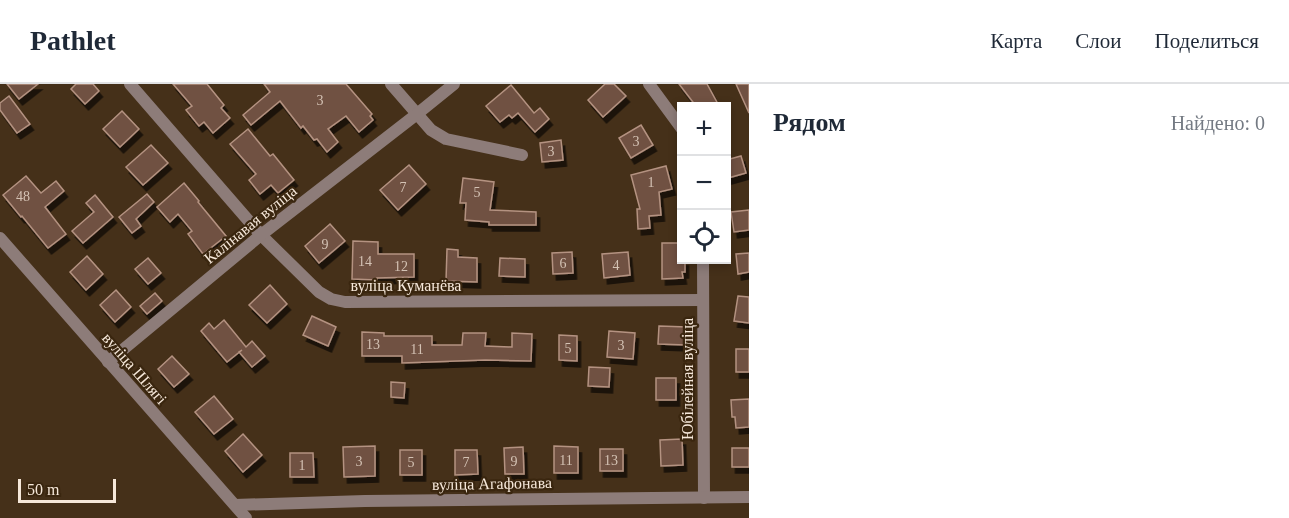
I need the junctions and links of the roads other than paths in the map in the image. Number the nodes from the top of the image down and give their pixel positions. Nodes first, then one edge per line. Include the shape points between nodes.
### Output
1 (130, 84) edge
2 (391, 84) edge
3 (453, 84) edge
4 (649, 84) edge
5 (417, 114) junction
6 (677, 123) edge
7 (522, 155) dead end
8 (261, 235) junction
9 (0, 238) edge
10 (703, 264) edge
11 (703, 300) junction
12 (108, 362) junction
13 (749, 497) edge
14 (704, 498) junction
15 (235, 505) junction
16 (246, 518) edge

1 - 8 street, вуліца Куманёва
2 - 5 street
3 - 5 street, Калінавая вуліца
4 - 6 street
5 - 7 street via 446,139
5 - 8 street, Калінавая вуліца
8 - 11 street, вуліца Куманёва via 319,292 345,302
8 - 12 street, Калінавая вуліца
9 - 12 street, вуліца Шлягі
10 - 11 street, Юбілейная вуліца
11 - 14 street, Юбілейная вуліца
12 - 15 street, вуліца Шлягі
13 - 14 street, вуліца Агафонава
14 - 15 street, вуліца Агафонава
15 - 16 street, вуліца Шлягі

